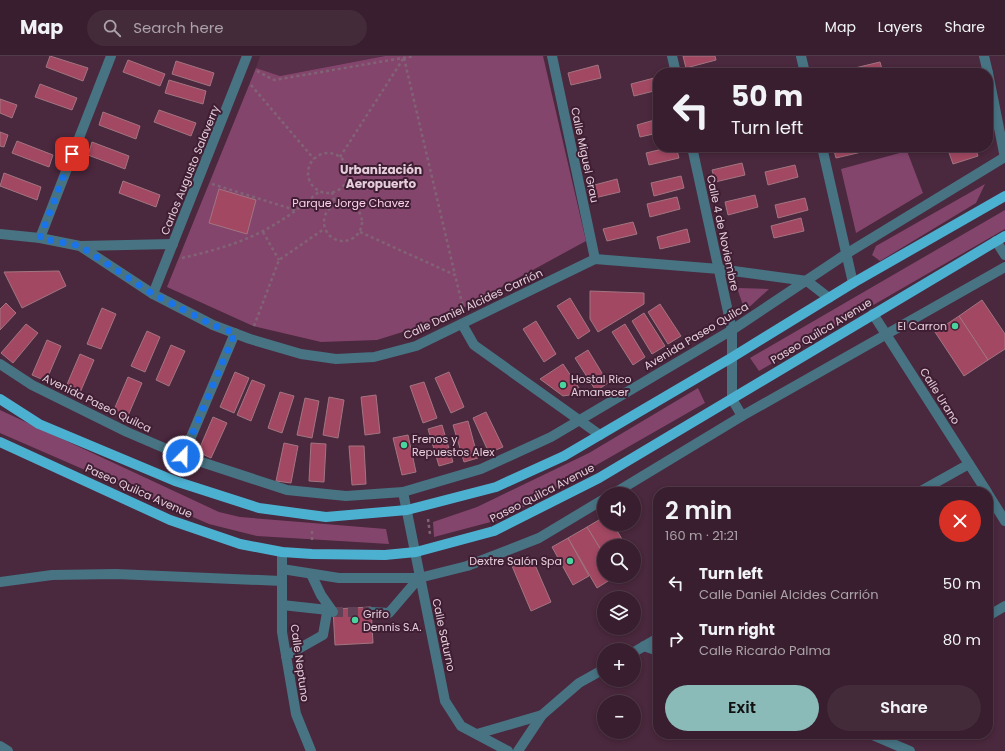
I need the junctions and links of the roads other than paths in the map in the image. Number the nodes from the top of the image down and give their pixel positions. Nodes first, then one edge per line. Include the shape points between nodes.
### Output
1 (111, 56) edge
2 (248, 56) edge
3 (552, 56) edge
4 (672, 56) edge
5 (801, 56) edge
6 (984, 56) edge
7 (675, 68) edge
8 (804, 68) edge
9 (987, 68) edge
10 (993, 98) edge
11 (693, 152) edge
12 (823, 152) edge
13 (1005, 158) edge
14 (1005, 196) edge
15 (0, 234) edge
16 (1005, 236) edge
17 (40, 238) junction
18 (996, 241) junction
19 (173, 244) junction
20 (80, 246) junction
21 (846, 254) junction
22 (1005, 255) edge
23 (595, 259) junction
24 (1005, 267) edge
25 (719, 269) junction
26 (807, 280) junction
27 (853, 284) junction
28 (153, 294) junction
29 (829, 298) junction
30 (874, 314) junction
31 (462, 324) junction
32 (732, 330) junction
33 (235, 333) junction
34 (886, 334) junction
35 (731, 358) junction
36 (0, 364) edge
37 (0, 399) edge
38 (732, 399) junction
39 (742, 416) junction
40 (580, 420) junction
41 (600, 435) junction
42 (0, 442) edge
43 (183, 456) junction
44 (969, 464) junction
45 (624, 487) edge
46 (928, 487) edge
47 (983, 487) edge
48 (403, 492) junction
49 (993, 502) edge
50 (597, 503) edge
51 (407, 510) junction
52 (1005, 521) edge
53 (282, 552) junction
54 (416, 552) junction
55 (282, 569) junction
56 (311, 574) junction
57 (419, 578) junction
58 (282, 580) junction
59 (0, 582) edge
60 (282, 605) junction
61 (1005, 606) edge
62 (330, 610) junction
63 (371, 612) tunnel mouth
64 (993, 613) edge
65 (653, 641) edge
66 (644, 646) junction
67 (641, 648) edge
68 (653, 649) edge
69 (286, 656) junction
70 (597, 673) edge
71 (542, 715) junction
72 (477, 734) junction
73 (883, 739) edge
74 (0, 746) edge
75 (8, 751) edge
76 (311, 751) edge
77 (508, 751) edge
78 (518, 751) edge
79 (910, 751) edge

1 - 17 street
2 - 19 street, Carlos Augusto Salaverry
3 - 23 street, Calle Miguel Grau
4 - 7 street
5 - 8 street
6 - 9 street
10 - 13 street
11 - 25 street, Calle 4 de Noviembre
12 - 21 street
13 - 21 street, Avenida Paseo Quilca
14 - 27 main road
15 - 17 street, Calle Daniel Alcides Carrión
16 - 18 main road, Paseo Quilca Avenue
17 - 20 street, Calle Daniel Alcides Carrión
18 - 22 street
18 - 30 main road, Paseo Quilca Avenue
19 - 20 street
19 - 28 street, Carlos Augusto Salaverry
20 - 28 street, Calle Daniel Alcides Carrión
21 - 26 street, Avenida Paseo Quilca
21 - 27 street
23 - 25 street
23 - 31 street, Calle Daniel Alcides Carrión
24 - 34 street
25 - 26 street
25 - 32 street, Calle 4 de Noviembre
26 - 29 street
26 - 32 street, Avenida Paseo Quilca
27 - 29 main road
28 - 33 street, Calle Daniel Alcides Carrión via 213,325
29 - 35 main road
30 - 34 street, Calle Urano
30 - 38 main road, Paseo Quilca Avenue
31 - 33 street, Calle Daniel Alcides Carrión via 416,346 374,357 336,359 301,354
31 - 40 street via 474,345
32 - 35 street, Calle 4 de Noviembre
32 - 40 street, Avenida Paseo Quilca
33 - 43 street
34 - 39 street
34 - 44 street, Calle Urano
35 - 38 street, Calle 4 de Noviembre
35 - 41 main road, Paseo Quilca Avenue
36 - 43 street, Avenida Paseo Quilca via 32,385 127,432
37 - 51 main road, Paseo Quilca Avenue via 39,424 175,481 259,508 326,517
38 - 39 street, Calle 4 de Noviembre
38 - 54 main road, Paseo Quilca Avenue via 599,478 494,531
39 - 45 street
40 - 41 street
40 - 48 street, Avenida Paseo Quilca via 551,437 481,469
41 - 51 main road, Paseo Quilca Avenue via 564,456 496,487
42 - 53 main road, Paseo Quilca Avenue via 170,520 240,544
43 - 48 street, Avenida Paseo Quilca via 287,490 346,496
44 - 46 street
44 - 47 street, Calle Urano
48 - 51 street, Calle Saturno
49 - 52 street, Calle Urano
50 - 57 street via 539,538 467,566
51 - 54 street, Calle Saturno
53 - 54 main road, Paseo Quilca Avenue via 386,555
53 - 55 street, Calle Neptuno
54 - 57 street, Calle Saturno
55 - 56 street
55 - 58 street, Calle Neptuno
56 - 57 street via 339,578
56 - 62 street
57 - 63 street via 389,613
57 - 72 street, Calle Saturno via 445,701 461,726
58 - 59 street via 116,574 52,575
58 - 60 street, Calle Neptuno
60 - 62 street
60 - 69 street, Calle Neptuno via 282,632
61 - 64 street
62 - 69 street via 323,635
65 - 66 street
66 - 67 street
66 - 68 street
69 - 76 street, Calle Neptuno via 296,714
70 - 71 street via 579,683
71 - 72 street
71 - 78 street
72 - 77 street, Calle Saturno
73 - 79 street
74 - 75 street

